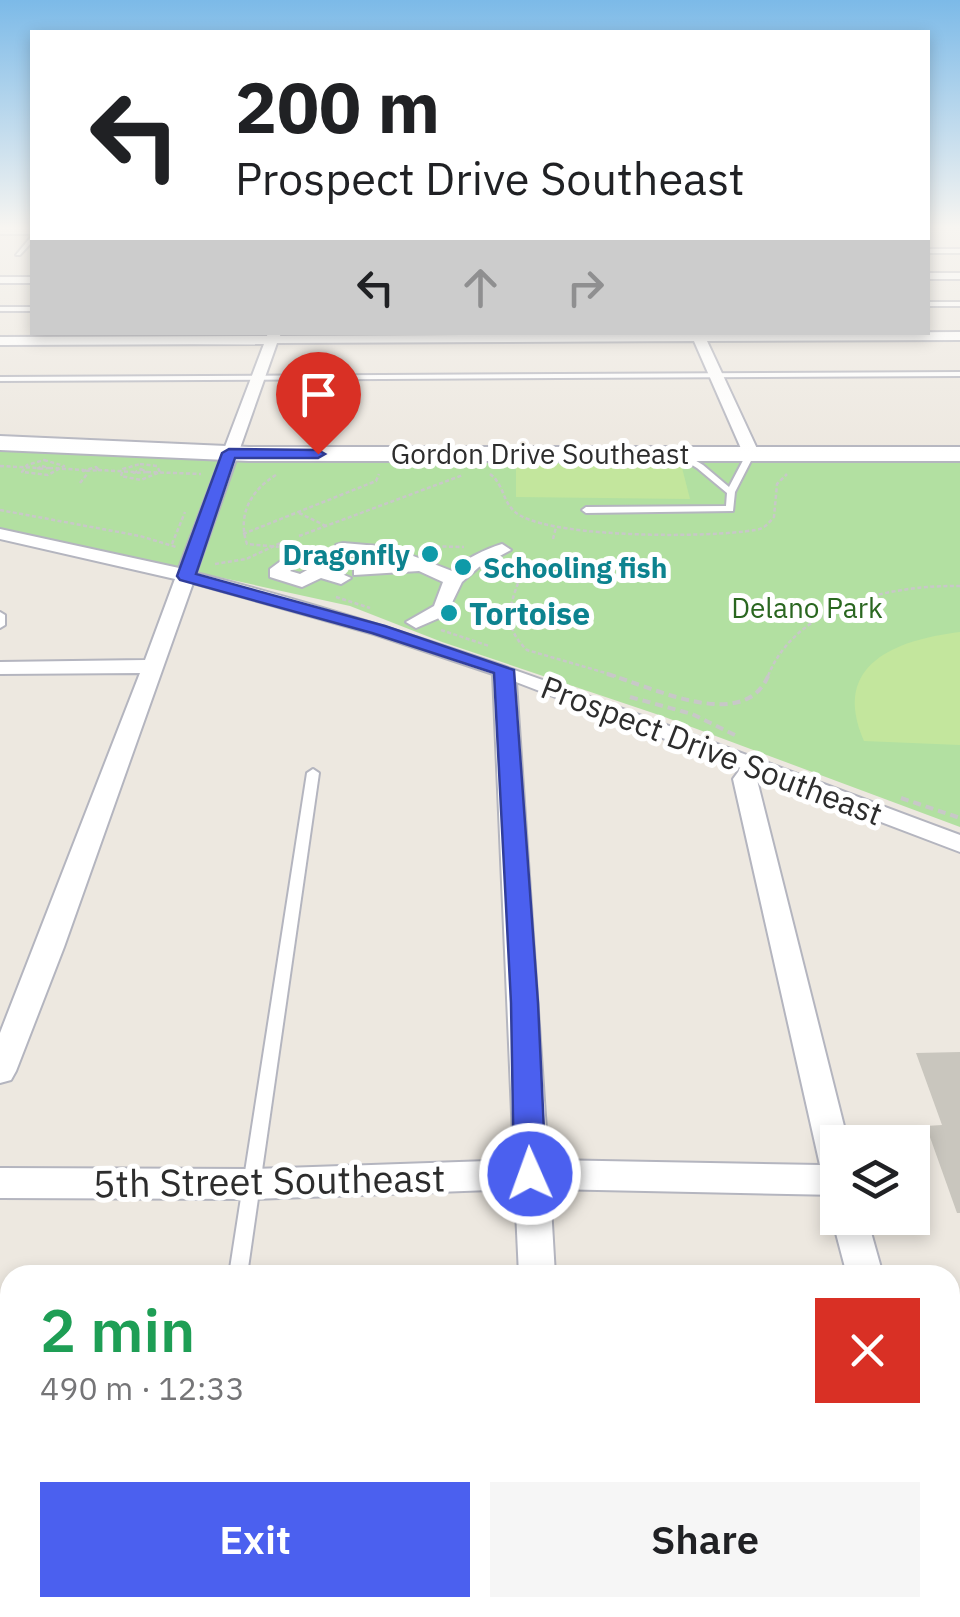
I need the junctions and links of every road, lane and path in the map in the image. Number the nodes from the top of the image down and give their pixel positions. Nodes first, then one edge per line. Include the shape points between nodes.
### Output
1 (930, 304) edge
2 (960, 304) edge
3 (0, 309) edge
4 (30, 309) edge
5 (697, 335) edge
6 (274, 336) edge
7 (960, 336) edge
8 (0, 340) edge
9 (960, 374) edge
10 (715, 376) junction
11 (256, 378) junction
12 (0, 379) edge
13 (0, 444) edge
14 (751, 452) junction
15 (229, 453) junction
16 (673, 453) junction
17 (960, 454) edge
18 (148, 460) dead end
19 (158, 460) dead end
20 (0, 466) edge
21 (24, 467) junction
22 (372, 468) dead end
23 (39, 469) junction
24 (63, 469) junction
25 (86, 471) junction
26 (120, 471) junction
27 (160, 472) junction
28 (473, 472) dead end
29 (136, 473) junction
30 (280, 473) dead end
31 (201, 474) dead end
32 (34, 476) junction
33 (134, 480) junction
34 (80, 482) dead end
35 (731, 492) junction
36 (186, 508) dead end
37 (0, 510) edge
38 (586, 510) dead end
39 (299, 513) junction
40 (326, 526) junction
41 (556, 527) dead end
42 (0, 534) edge
43 (242, 534) junction
44 (552, 539) dead end
45 (172, 544) junction
46 (268, 547) junction
47 (287, 548) dead end
48 (344, 549) dead end
49 (502, 550) junction
50 (176, 552) dead end
51 (418, 558) junction
52 (205, 562) dead end
53 (472, 562) junction
54 (186, 576) junction
55 (316, 582) dead end
56 (960, 586) edge
57 (444, 588) junction
58 (0, 615) edge
59 (428, 622) dead end
60 (0, 625) edge
61 (151, 666) junction
62 (0, 668) edge
63 (504, 670) junction
64 (756, 766) junction
65 (313, 772) dead end
66 (960, 844) edge
67 (0, 1072) edge
68 (827, 1125) edge
69 (530, 1174) junction
70 (820, 1180) edge
71 (0, 1183) edge
72 (251, 1184) junction
73 (854, 1235) edge
74 (239, 1265) edge
75 (536, 1265) edge
76 (862, 1265) edge

1 - 2 lane
3 - 4 lane
5 - 6 street
5 - 7 street
5 - 10 street
6 - 8 street
6 - 11 street
9 - 10 lane
10 - 11 lane
10 - 14 street
11 - 12 lane
11 - 15 street
13 - 15 street, Gordon Drive Southeast
14 - 16 street, Gordon Drive Southeast
14 - 17 street, Gordon Drive Southeast
14 - 35 lane
15 - 16 street, Gordon Drive Southeast
15 - 54 street
16 - 35 lane via 696,461
18 - 19 path
20 - 21 path
21 - 23 path
21 - 24 path via 50,460
21 - 32 path via 22,472
22 - 39 path via 380,474 376,480
23 - 24 path
23 - 32 path
24 - 25 path
24 - 32 path
25 - 26 path
25 - 34 path
26 - 27 path via 146,464
26 - 29 path
26 - 33 path
27 - 29 path
27 - 31 path
27 - 33 path
28 - 40 path
29 - 33 path
30 - 43 path via 255,492
35 - 38 lane via 730,509
36 - 45 path
37 - 45 path
39 - 40 path
39 - 43 path
40 - 46 path
41 - 44 path
42 - 54 street, Prospect Drive Southeast
43 - 46 path via 247,544
45 - 50 path
46 - 47 path
46 - 52 path via 246,559
48 - 51 street
49 - 51 path
49 - 53 street
49 - 56 path via 523,561 507,608 510,632 527,650 716,706 740,706 760,695 776,657 806,625 914,586
51 - 53 street
51 - 55 street via 393,570
51 - 57 street
53 - 57 street
54 - 61 street
54 - 63 street, Prospect Drive Southeast
57 - 59 street
58 - 60 lane
61 - 62 street
61 - 67 street
63 - 64 street, Prospect Drive Southeast
63 - 69 street
64 - 66 street, Prospect Drive Southeast
64 - 68 street via 746,779
65 - 72 lane
69 - 70 street, 5th Street Southeast
69 - 72 street, 5th Street Southeast
69 - 75 street
71 - 72 street, 5th Street Southeast
72 - 74 lane
73 - 76 street

